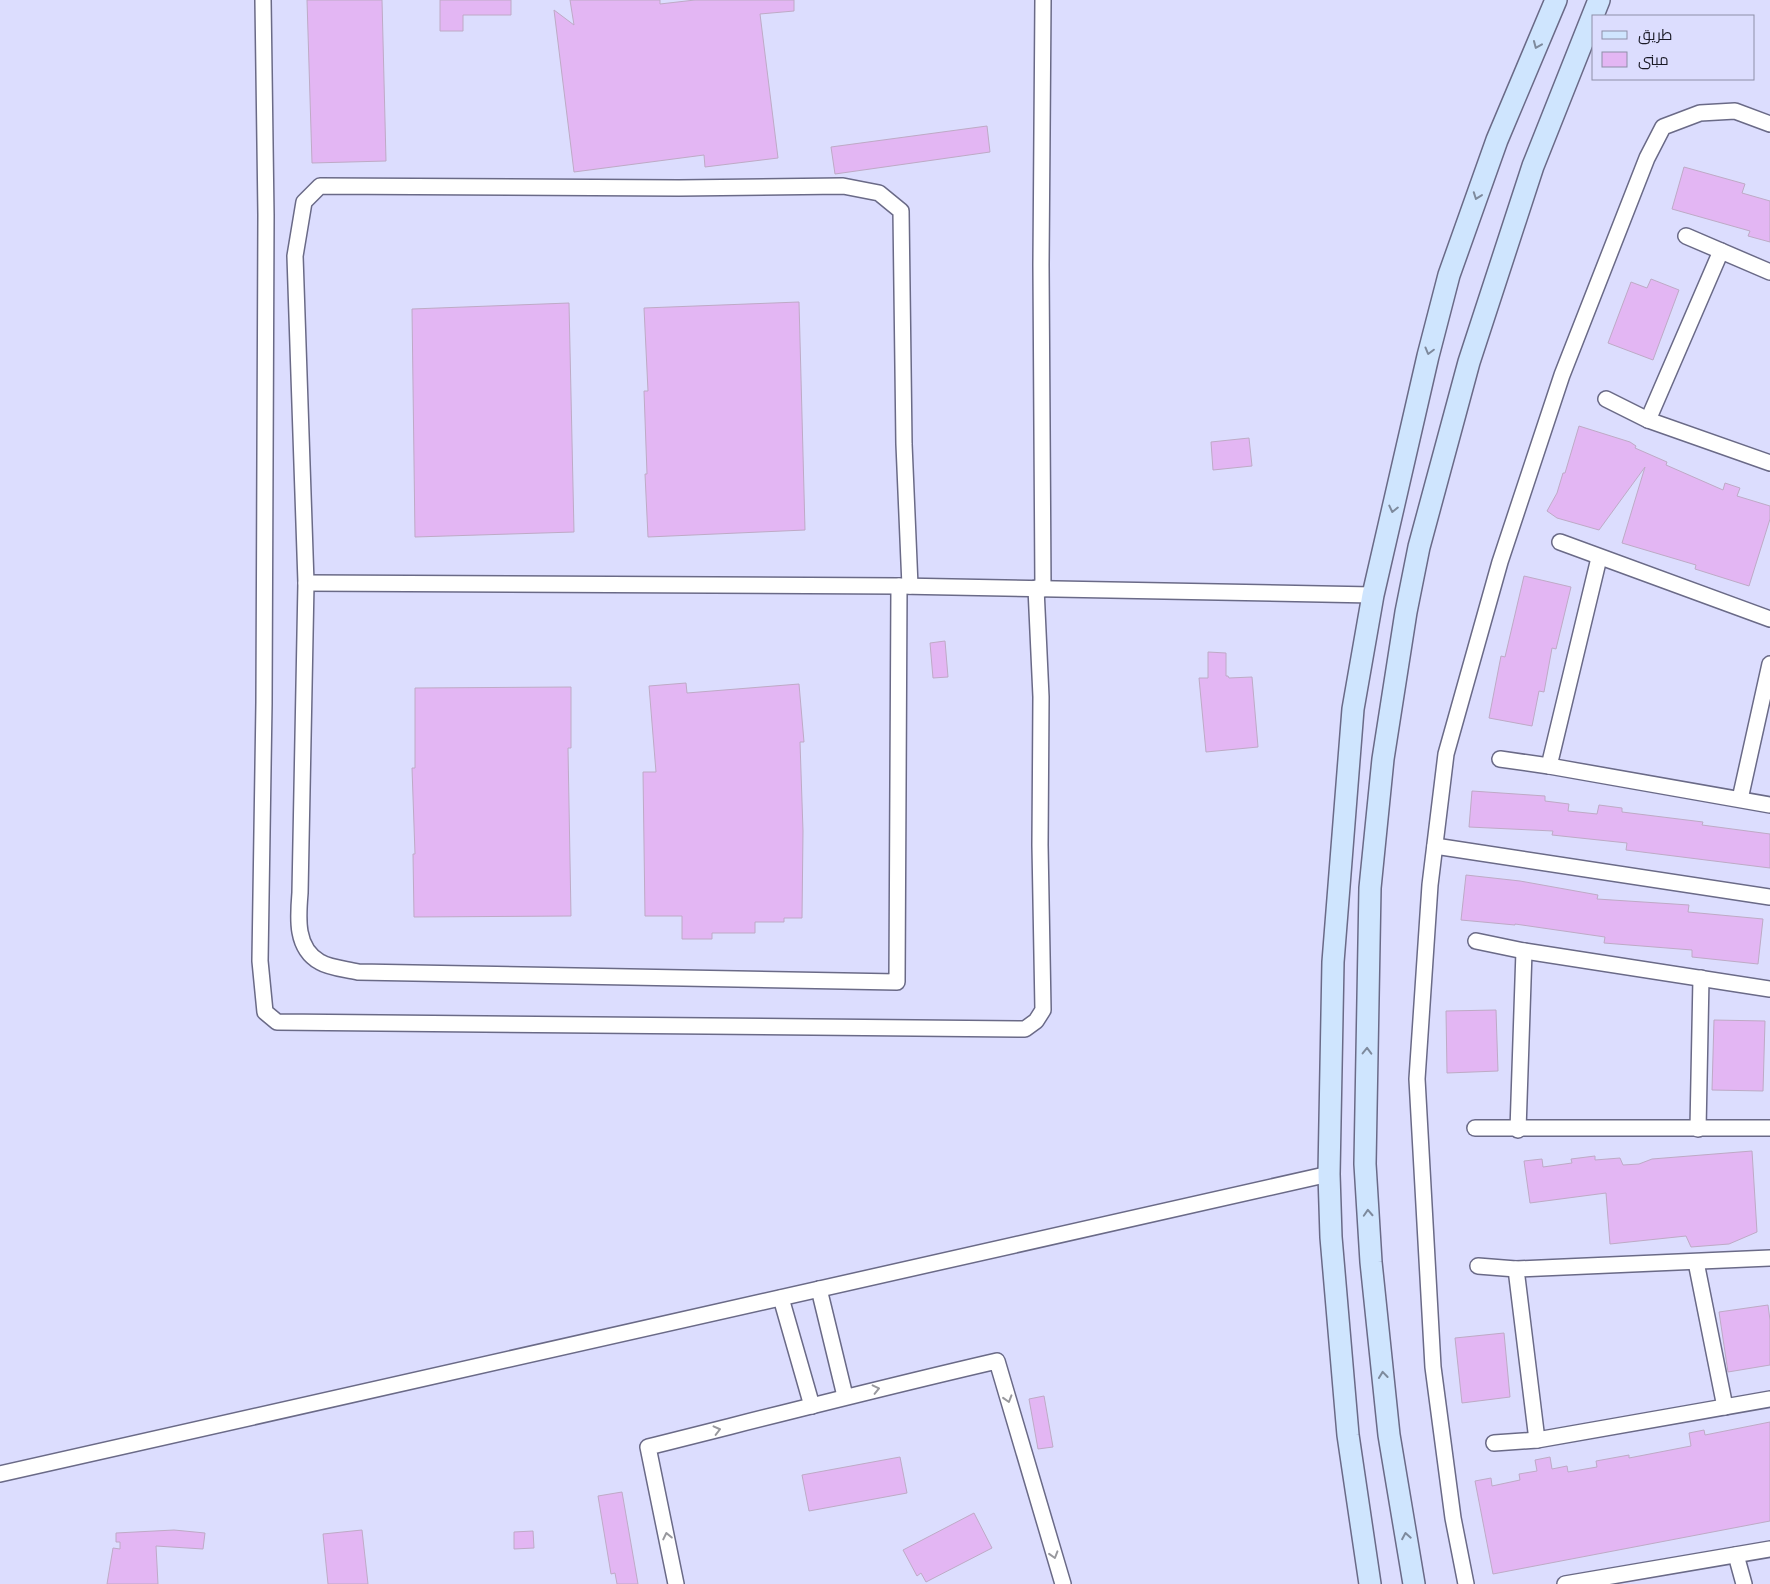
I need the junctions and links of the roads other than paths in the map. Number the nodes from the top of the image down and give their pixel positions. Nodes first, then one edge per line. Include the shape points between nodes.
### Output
1 (263, 0) edge
2 (1043, 0) edge
3 (1556, 0) edge
4 (1599, 0) edge
5 (1593, 15) edge
6 (1592, 18) edge
7 (1770, 124) edge
8 (1686, 236) dead end
9 (1721, 251) junction
10 (1770, 272) edge
11 (1606, 399) dead end
12 (1648, 420) junction
13 (1770, 464) edge
14 (1560, 542) dead end
15 (1599, 558) junction
16 (306, 583) junction
17 (905, 586) junction
18 (1039, 588) junction
19 (1373, 595) junction
20 (1770, 619) edge
21 (1770, 664) edge
22 (1500, 759) dead end
23 (1549, 766) junction
24 (1740, 799) junction
25 (1770, 804) edge
26 (1435, 846) junction
27 (1770, 897) edge
28 (1476, 941) dead end
29 (1524, 951) junction
30 (1701, 978) junction
31 (1770, 989) edge
32 (1475, 1128) dead end
33 (1698, 1128) junction
34 (1770, 1128) edge
35 (1518, 1130) junction
36 (1329, 1174) junction
37 (1770, 1258) edge
38 (1696, 1262) junction
39 (1478, 1266) dead end
40 (1516, 1269) junction
41 (819, 1289) junction
42 (781, 1298) junction
43 (845, 1396) junction
44 (1770, 1399) edge
45 (812, 1406) junction
46 (1724, 1407) junction
47 (1538, 1440) junction
48 (1494, 1443) dead end
49 (0, 1474) edge
50 (1770, 1549) edge
51 (1736, 1555) junction
52 (676, 1584) edge
53 (1063, 1584) edge
54 (1370, 1584) edge
55 (1414, 1584) edge
56 (1466, 1584) edge
57 (1565, 1584) edge
58 (1744, 1584) edge

1 - 18 street via 265,673 260,960 265,1012 277,1022 1025,1029 1044,1010
2 - 18 street
3 -> 19 street via 1497,140 1449,275
5 -> 4 street
55 -> 6 street via 1389,1435 1371,1262 1365,1164 1370,888 1383,759 1419,547 1469,362 1533,166
7 - 26 street via 1735,110 1700,113 1663,127 1647,158 1562,375 1500,562 1446,754
8 - 9 street
9 - 10 street
9 - 12 street
11 - 12 street
12 - 13 street
14 - 15 street
15 - 20 street
15 - 23 street
16 - 17 street
16 - 17 street via 297,926 308,952 321,963 358,972 897,982
16 - 17 street via 295,256 304,202 320,186 843,186 880,194 901,211
17 - 18 street
18 - 19 street
19 - 36 street via 1353,709 1333,962
21 - 24 street
22 - 23 street
23 - 24 street
24 - 25 street
26 - 27 street
26 - 56 street via 1417,1079 1433,1368 1453,1518
28 - 29 street
29 - 30 street
29 - 35 street
30 - 31 street
30 - 33 street
32 - 35 street
33 - 34 street
33 - 35 street
36 - 41 street
36 - 54 street via 1331,1237 1348,1435
37 - 38 street
38 - 40 street
38 - 46 street
39 - 40 street
40 - 47 street
41 - 42 street
41 - 43 street
42 - 45 street
42 - 49 street
43 - 45 street
43 -> 53 street via 996,1361
44 - 46 street
52 -> 45 street via 648,1447
46 - 47 street
47 - 48 street
50 - 51 street
51 - 57 street
51 - 58 street

